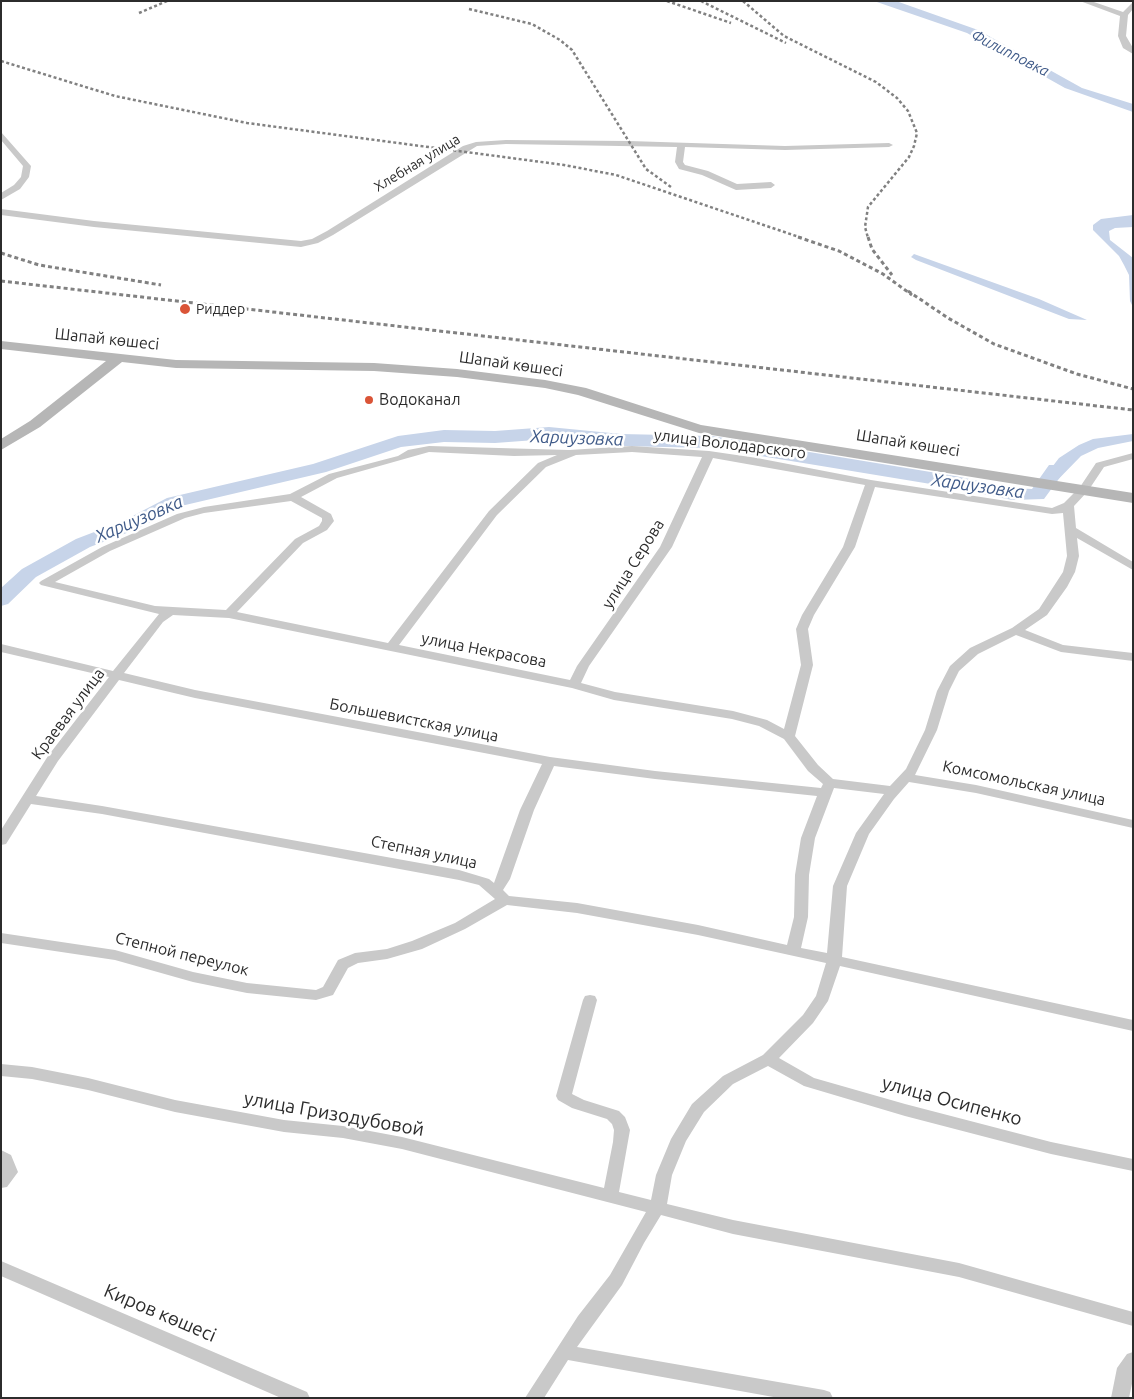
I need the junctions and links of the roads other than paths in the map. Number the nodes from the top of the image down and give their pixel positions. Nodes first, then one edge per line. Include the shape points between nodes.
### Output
1 (1083, 1) edge
2 (1133, 4) edge
3 (1124, 15) junction
4 (1133, 52) edge
5 (1, 134) edge
6 (681, 145) junction
7 (889, 145) dead end
8 (771, 185) dead end
9 (1, 197) edge
10 (1, 212) edge
11 (1, 345) edge
12 (117, 359) junction
13 (1, 446) edge
14 (574, 452) junction
15 (709, 454) junction
16 (1133, 456) edge
17 (871, 483) junction
18 (1084, 489) junction
19 (293, 497) junction
20 (1133, 498) edge
21 (1068, 505) junction
22 (1072, 531) junction
23 (1133, 567) edge
24 (169, 612) junction
25 (229, 614) junction
26 (1016, 631) junction
27 (1, 648) edge
28 (391, 648) junction
29 (1133, 657) edge
30 (118, 674) junction
31 (574, 685) junction
32 (789, 736) junction
33 (550, 762) junction
34 (907, 778) junction
35 (828, 788) junction
36 (894, 791) junction
37 (29, 799) junction
38 (1133, 824) edge
39 (1, 841) edge
40 (500, 895) junction
41 (1, 938) edge
42 (793, 951) junction
43 (834, 962) junction
44 (590, 1000) dead end
45 (1133, 1026) edge
46 (768, 1059) junction
47 (1, 1070) edge
48 (1, 1156) edge
49 (1133, 1165) edge
50 (1, 1182) edge
51 (610, 1196) junction
52 (658, 1207) junction
53 (1, 1268) edge
54 (1133, 1318) edge
55 (565, 1352) junction
56 (1133, 1359) edge
57 (301, 1398) edge
58 (534, 1398) edge
59 (824, 1398) edge
60 (1120, 1398) edge

1 - 3 street
2 - 3 street
3 - 4 street via 1122,36
5 - 9 street via 27,166 26,177
6 - 7 street, Хлебная улица via 785,148
6 - 8 street via 679,162 682,167 736,187
6 - 10 street, Хлебная улица via 476,144 330,233 301,244
11 - 12 street, Шапай көшесі
12 - 13 street via 36,424
12 - 18 street, Шапай көшесі via 176,364 374,367 545,384 699,429
14 - 15 street, улица Володарского via 652,449
14 - 19 street via 412,452 402,458 333,476
14 - 28 street, улица Володарского via 542,465 493,513
15 - 17 street, улица Володарского
15 - 31 street, улица Серова via 666,547
16 - 18 street via 1100,465
17 - 21 street, улица Володарского via 1052,510
17 - 32 street via 849,548 802,629 807,665
18 - 20 street, Шапай көшесі
18 - 21 street
19 - 24 street, улица Некрасова via 181,516 106,548 45,584
19 - 25 street via 327,516 328,521 323,528 299,541
21 - 22 street
22 - 23 street
22 - 26 street via 1073,556 1069,572 1043,612
24 - 25 street, улица Некрасова
24 - 30 street, Краевая улица via 159,619
25 - 28 street, улица Некрасова
26 - 29 street via 1061,648
26 - 34 street via 974,651 954,670
27 - 30 street, Большевистская улица
28 - 31 street, улица Некрасова
30 - 33 street, Большевистская улица via 204,696
30 - 37 street, Краевая улица via 53,760
31 - 32 street, улица Некрасова via 614,696 733,715 763,723
32 - 35 street, улица Некрасова
33 - 35 street, Большевистская улица via 655,775
33 - 40 street via 527,810
34 - 36 street
34 - 38 street, Комсомольская улица via 976,789
35 - 36 street
35 - 42 street via 808,838 802,875 801,917
36 - 43 street via 863,833 840,886
37 - 39 street, Краевая улица
37 - 40 street, Степная улица via 459,875 484,882
40 - 41 street, Степной переулок via 492,909 417,945 387,954 355,958 343,964 328,991 316,995 246,988 115,955
40 - 42 street, Степная улица
42 - 43 street, Степная улица
43 - 45 street, Степная улица
43 - 46 street via 823,997 813,1012
44 - 51 street via 564,1096 613,1115 619,1121 622,1142
46 - 49 street, улица Осипенко via 809,1082 904,1110 1051,1148
46 - 52 street via 728,1080 698,1108 679,1139 664,1175
47 - 51 street, улица Гризодубовой via 69,1081 266,1123 402,1143
48 - 50 street via 10,1172
51 - 52 street, улица Гризодубовой
52 - 54 street, улица Гризодубовой via 733,1227 959,1270
52 - 55 street via 616,1280
53 - 57 street, Киров көшесі
55 - 58 street
55 - 59 street
56 - 60 street via 1126,1368

